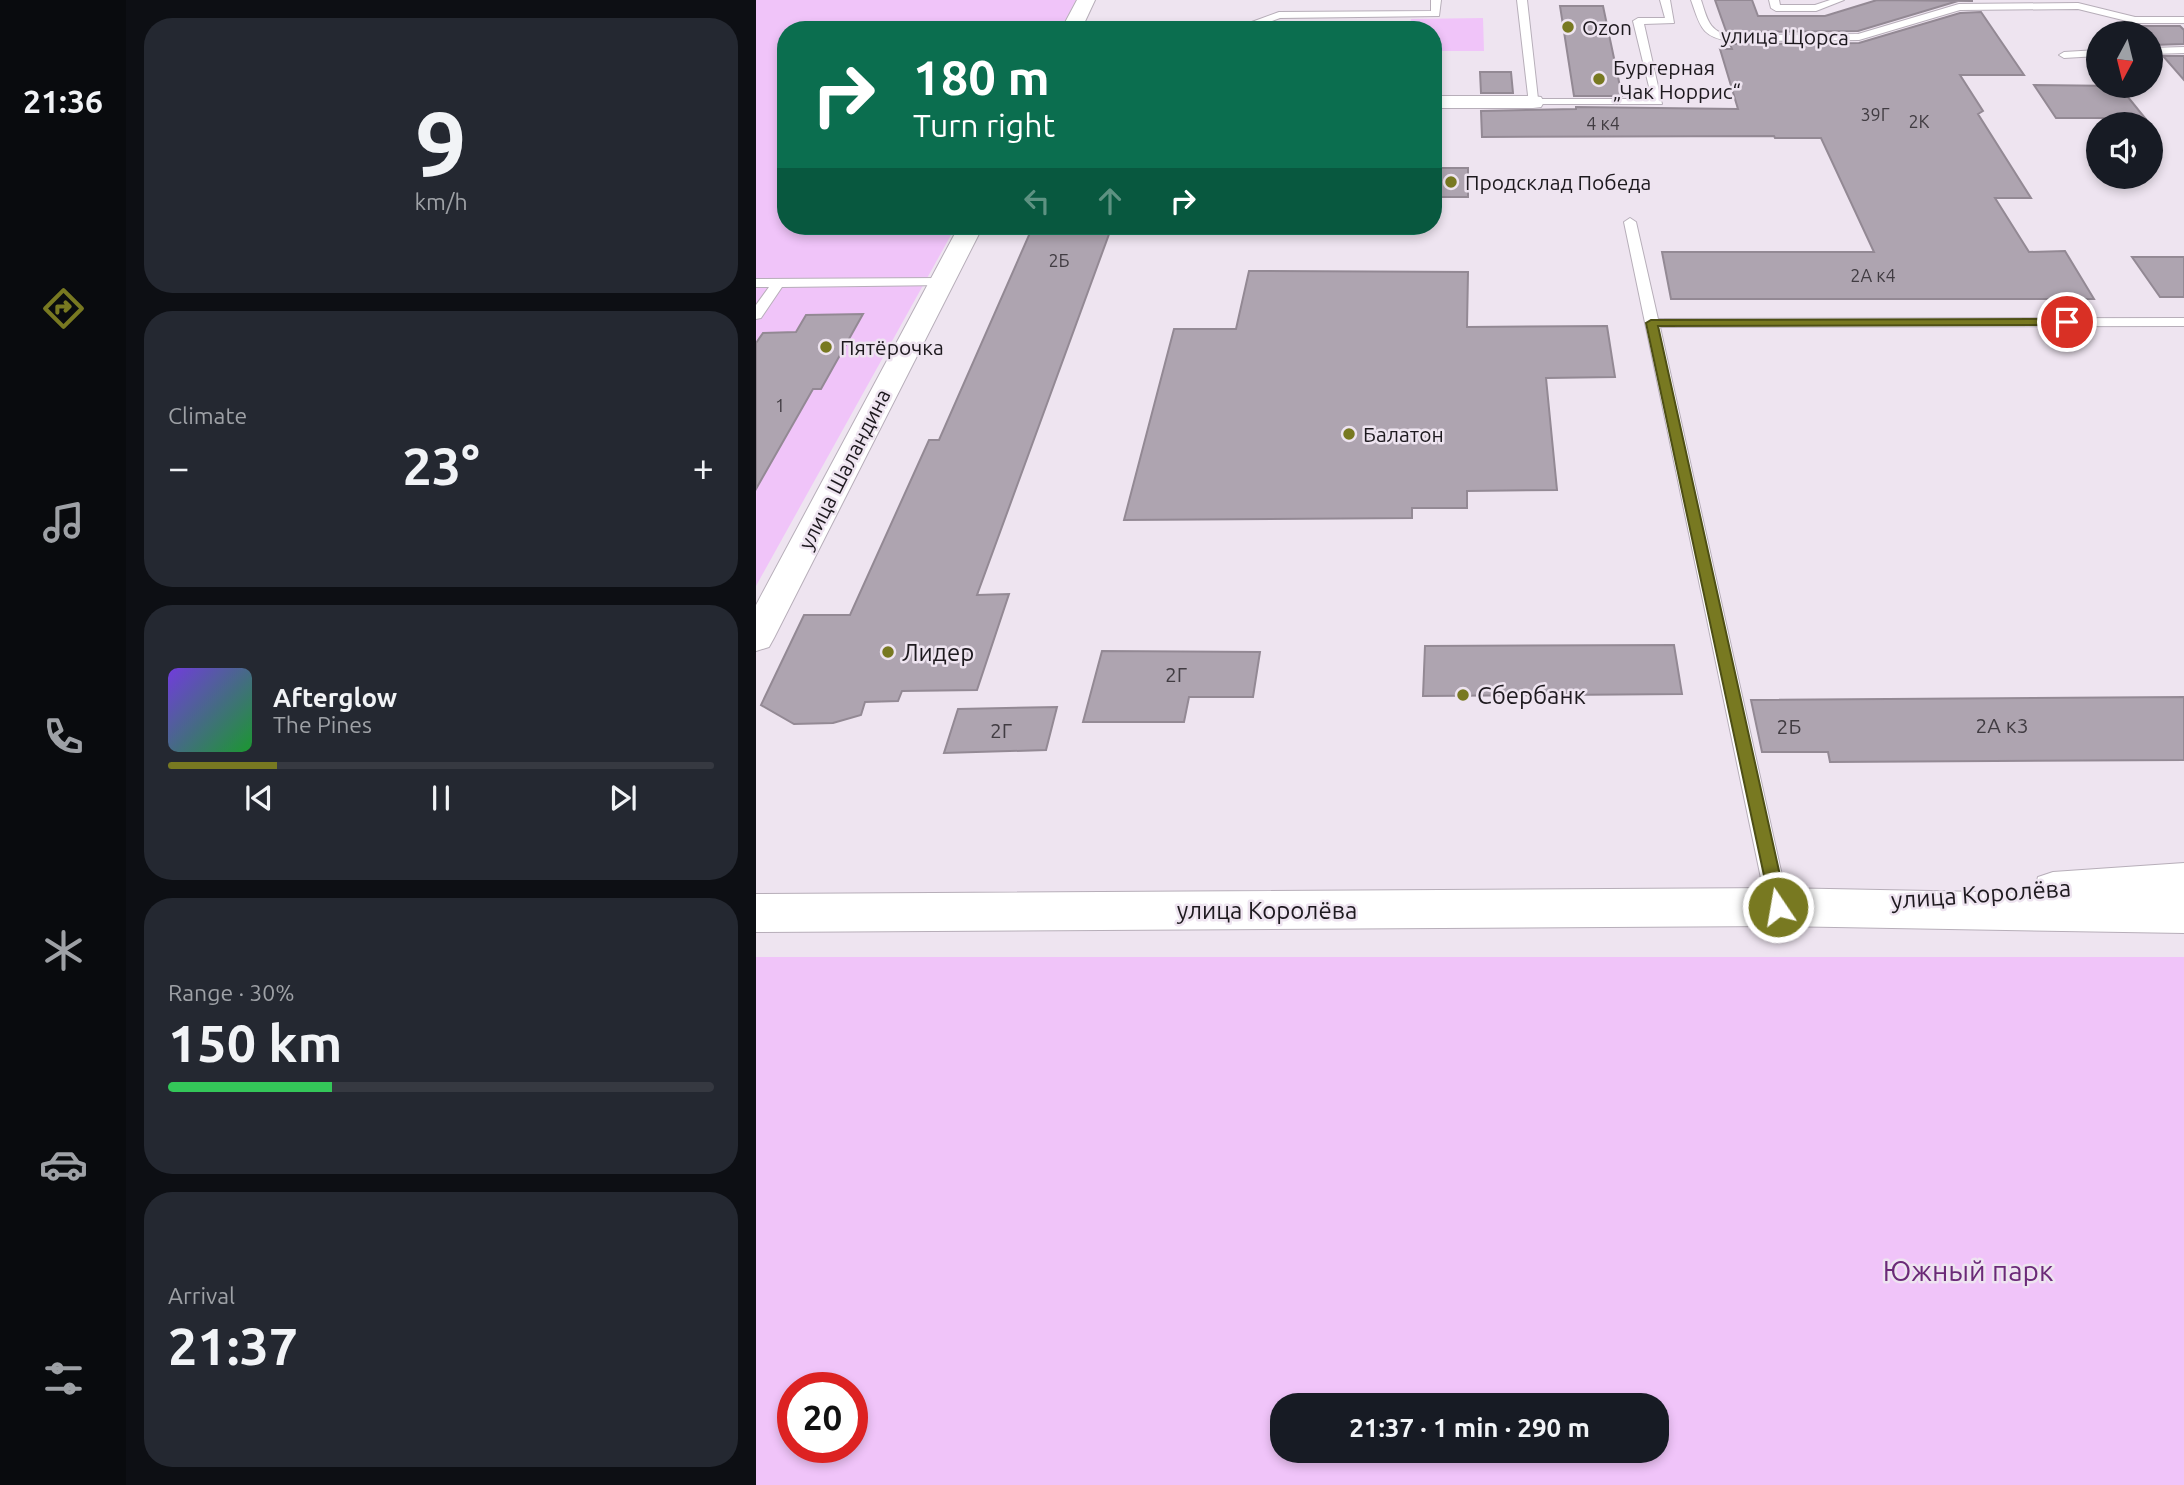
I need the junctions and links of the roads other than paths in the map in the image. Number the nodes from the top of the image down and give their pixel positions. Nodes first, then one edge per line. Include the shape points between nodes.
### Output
1 (1086, 0) edge
2 (1436, 0) edge
3 (1522, 0) edge
4 (1665, 0) edge
5 (1696, 0) edge
6 (1774, 0) edge
7 (1839, 0) edge
8 (2184, 20) edge
9 (1076, 21) edge
10 (1262, 21) edge
11 (2184, 50) edge
12 (2163, 51) edge
13 (2086, 54) edge
14 (2064, 55) dead end
15 (1442, 102) edge
16 (1532, 102) junction
17 (1630, 222) dead end
18 (966, 235) edge
19 (942, 282) junction
20 (756, 283) edge
21 (778, 283) junction
22 (756, 314) edge
23 (2184, 322) edge
24 (1651, 323) junction
25 (756, 638) edge
26 (2184, 881) edge
27 (1778, 907) junction
28 (756, 913) edge
29 (2184, 914) edge

1 - 9 street
2 - 10 lane via 1436,14 1279,15
3 - 16 lane
4 - 16 lane via 1671,20 1638,20 1658,102
5 - 8 lane, улица Щорса via 1707,30 1731,38 1859,37 1959,7 2078,6 2135,20
6 - 7 lane via 1776,8 1816,8
11 - 12 lane
13 - 14 lane
15 - 16 street
17 - 24 lane
18 - 19 street, улица Шаландина
19 - 21 lane
19 - 25 street, улица Шаландина
20 - 21 lane
21 - 22 lane
23 - 24 lane
24 - 27 lane
26 - 27 street, улица Королёва
27 - 28 street, улица Королёва
27 - 29 street, улица Королёва

